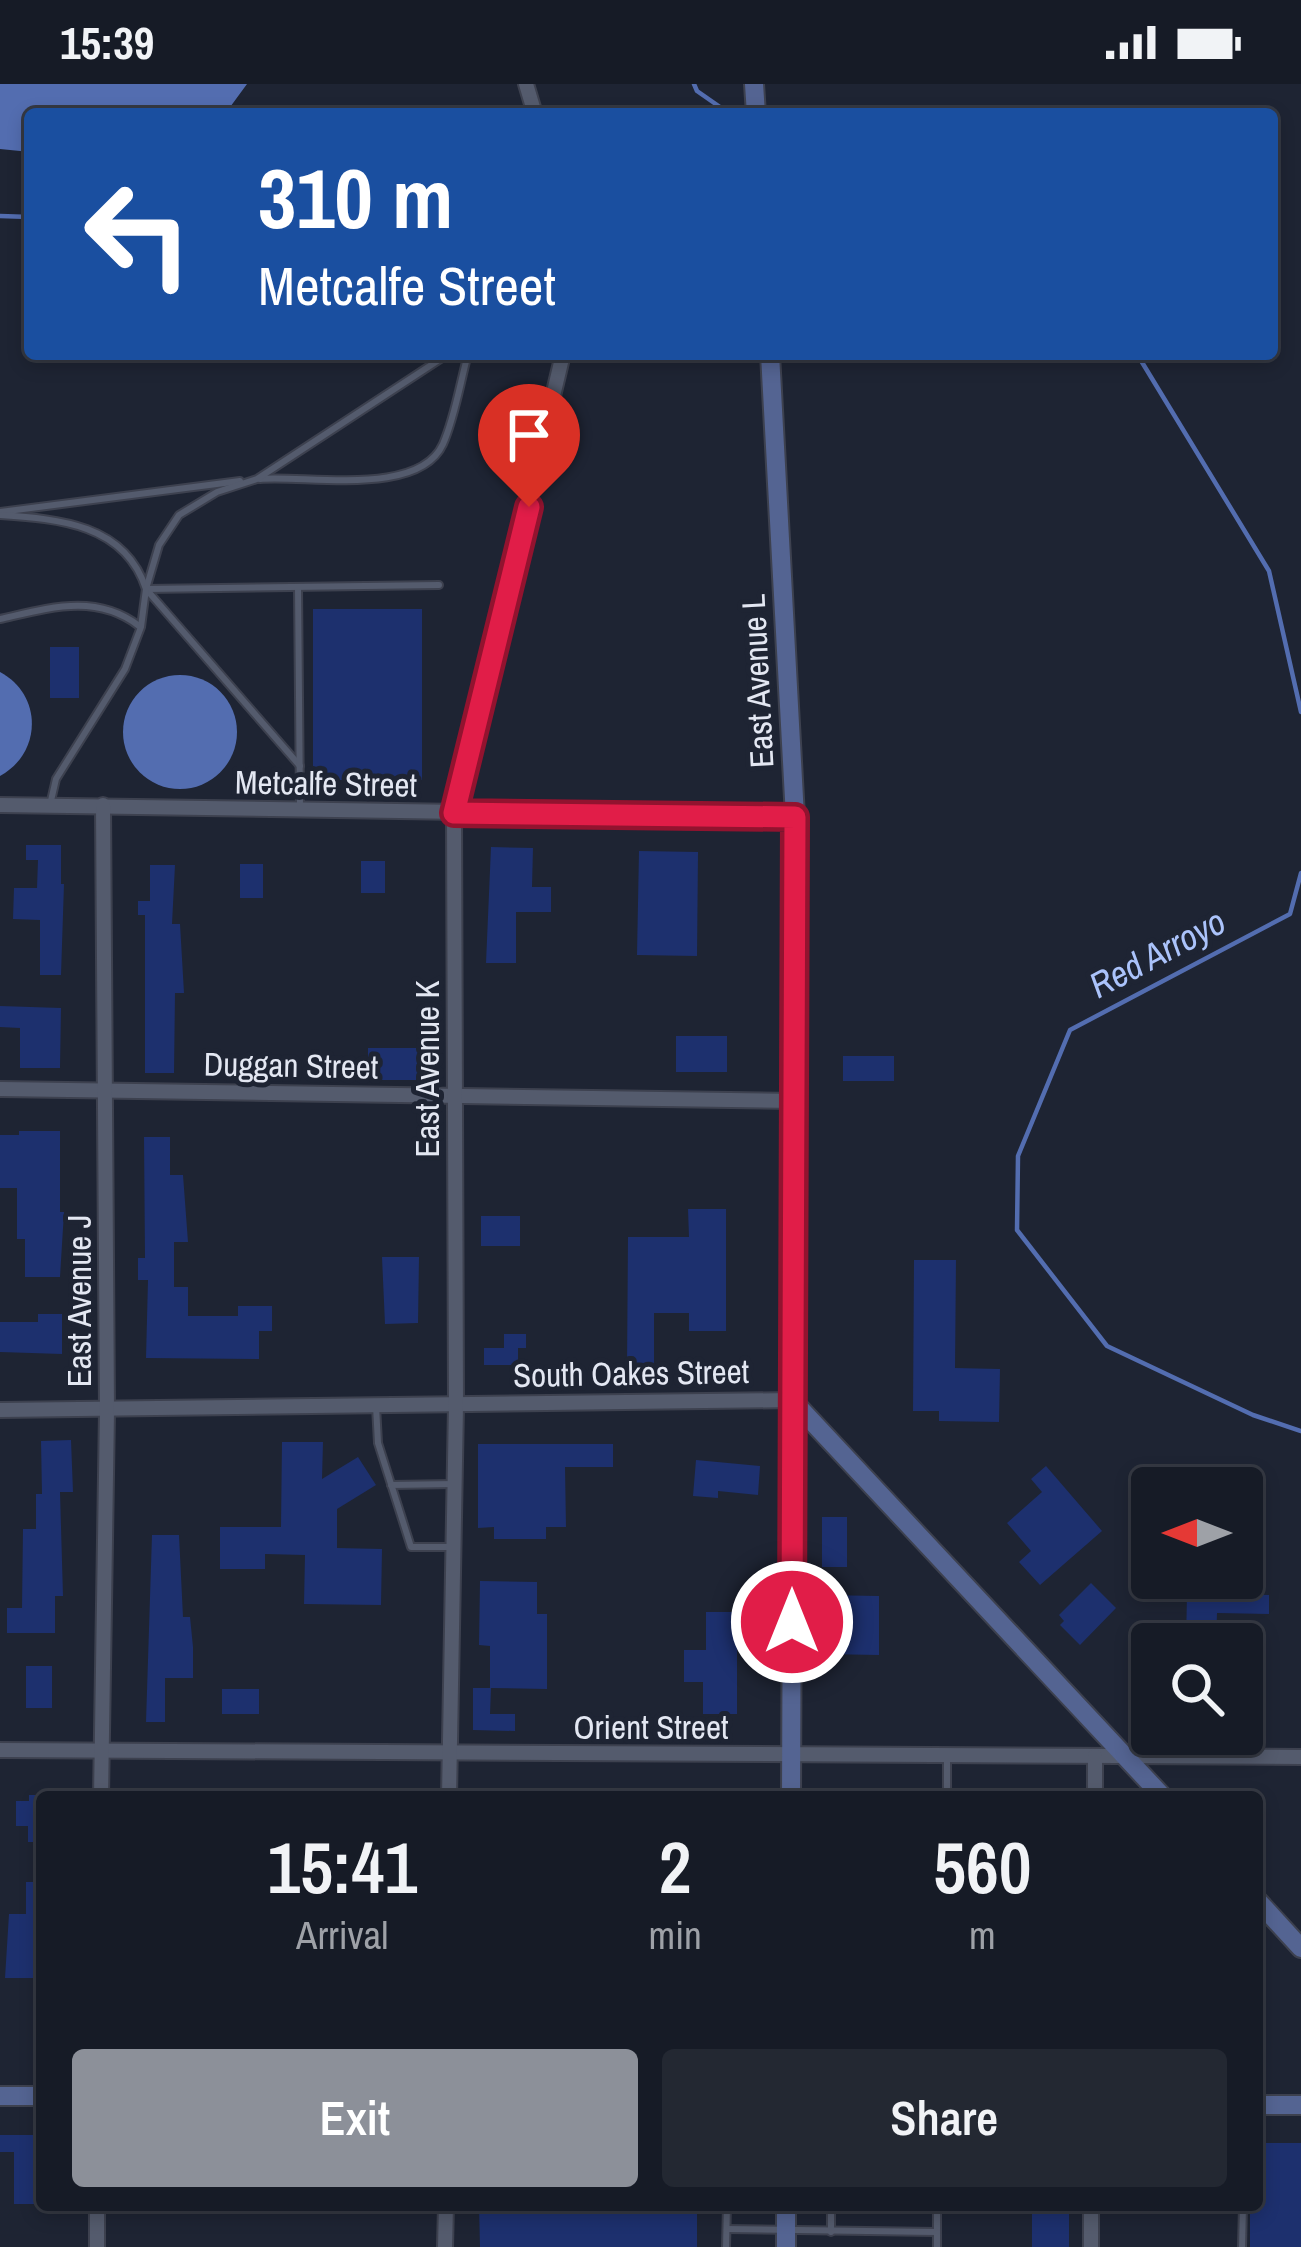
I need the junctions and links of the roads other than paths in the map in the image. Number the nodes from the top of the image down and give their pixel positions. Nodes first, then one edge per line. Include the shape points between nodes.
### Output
1 (439, 360) edge
2 (466, 360) edge
3 (562, 360) edge
4 (770, 360) edge
5 (257, 479) junction
6 (0, 513) edge
7 (439, 585) dead end
8 (298, 587) junction
9 (146, 589) junction
10 (0, 619) edge
11 (141, 627) junction
12 (300, 766) junction
13 (0, 805) edge
14 (50, 805) junction
15 (104, 805) junction
16 (300, 809) junction
17 (454, 813) junction
18 (795, 817) junction
19 (106, 1088) junction
20 (0, 1089) edge
21 (453, 1096) junction
22 (796, 1101) junction
23 (792, 1400) junction
24 (456, 1405) junction
25 (376, 1406) junction
26 (0, 1410) edge
27 (107, 1411) junction
28 (454, 1484) junction
29 (391, 1485) junction
30 (453, 1547) junction
31 (0, 1750) edge
32 (102, 1751) junction
33 (449, 1753) junction
34 (792, 1754) junction
35 (947, 1755) junction
36 (1095, 1756) junction
37 (1126, 1756) junction
38 (1301, 1757) edge
39 (101, 1791) edge
40 (449, 1791) edge
41 (791, 1791) edge
42 (946, 1791) edge
43 (1095, 1791) edge
44 (1158, 1791) edge
45 (1263, 1907) edge
46 (1301, 1948) edge
47 (0, 2096) edge
48 (36, 2096) edge
49 (1263, 2105) edge
50 (1301, 2105) edge
51 (97, 2211) edge
52 (446, 2211) edge
53 (727, 2211) edge
54 (831, 2211) edge
55 (937, 2211) edge
56 (1091, 2211) edge
57 (1243, 2211) edge
58 (727, 2229) junction
59 (831, 2233) junction
60 (937, 2233) junction
61 (786, 2238) edge
62 (97, 2247) edge
63 (445, 2247) edge
64 (726, 2247) edge
65 (937, 2247) edge
66 (1091, 2247) edge
67 (1242, 2247) edge

1 - 5 lane
2 - 5 lane via 442,448 418,471
3 - 17 street, East Avenue K
4 - 18 main road, East Avenue L
5 - 6 lane
5 - 9 lane via 178,515
6 - 9 lane via 108,537 138,565
7 - 8 lane
8 - 9 lane
8 - 12 lane
9 - 11 lane
9 - 12 lane
10 - 11 lane via 61,605 108,607
11 - 14 lane via 125,668 56,779
12 - 16 lane
13 - 14 street, Metcalfe Street
14 - 15 street, Metcalfe Street
15 - 16 street, Metcalfe Street
15 - 19 street, East Avenue J
16 - 17 street, Metcalfe Street
17 - 18 street, Metcalfe Street
17 - 21 street, East Avenue K
18 - 22 main road, East Avenue L
19 - 20 street, Duggan Street
19 - 21 street, Duggan Street
19 - 27 street, East Avenue J
21 - 22 street, Duggan Street
21 - 24 street, East Avenue K
22 - 23 main road, East Avenue L
23 - 24 street, South Oakes Street
23 - 34 main road, East Avenue L
23 - 37 main road, South Oakes Street
24 - 25 street, South Oakes Street
24 - 28 street, East Avenue K
25 - 27 street, South Oakes Street
25 - 29 lane
26 - 27 street, South Oakes Street
27 - 32 street, East Avenue J
28 - 29 lane
28 - 30 street, East Avenue K
29 - 30 lane via 412,1547
30 - 33 street, East Avenue K
31 - 32 street, Orient Street
32 - 33 street, Orient Street
32 - 39 street, East Avenue J
33 - 34 street, Orient Street
33 - 40 street, East Avenue K
34 - 35 street, Orient Street
34 - 41 main road, East Avenue L
35 - 36 street, Orient Street
35 - 42 lane
36 - 37 street, Orient Street
36 - 43 street
37 - 38 street, Orient Street
37 - 44 main road, South Oakes Street
45 - 46 main road
47 - 48 main road
49 - 50 main road
51 - 62 street
52 - 63 street
53 - 58 lane
54 - 59 lane
55 - 60 lane
56 - 66 street
57 - 67 lane
58 - 61 lane
58 - 64 lane
59 - 60 lane
59 - 61 lane
60 - 65 lane

